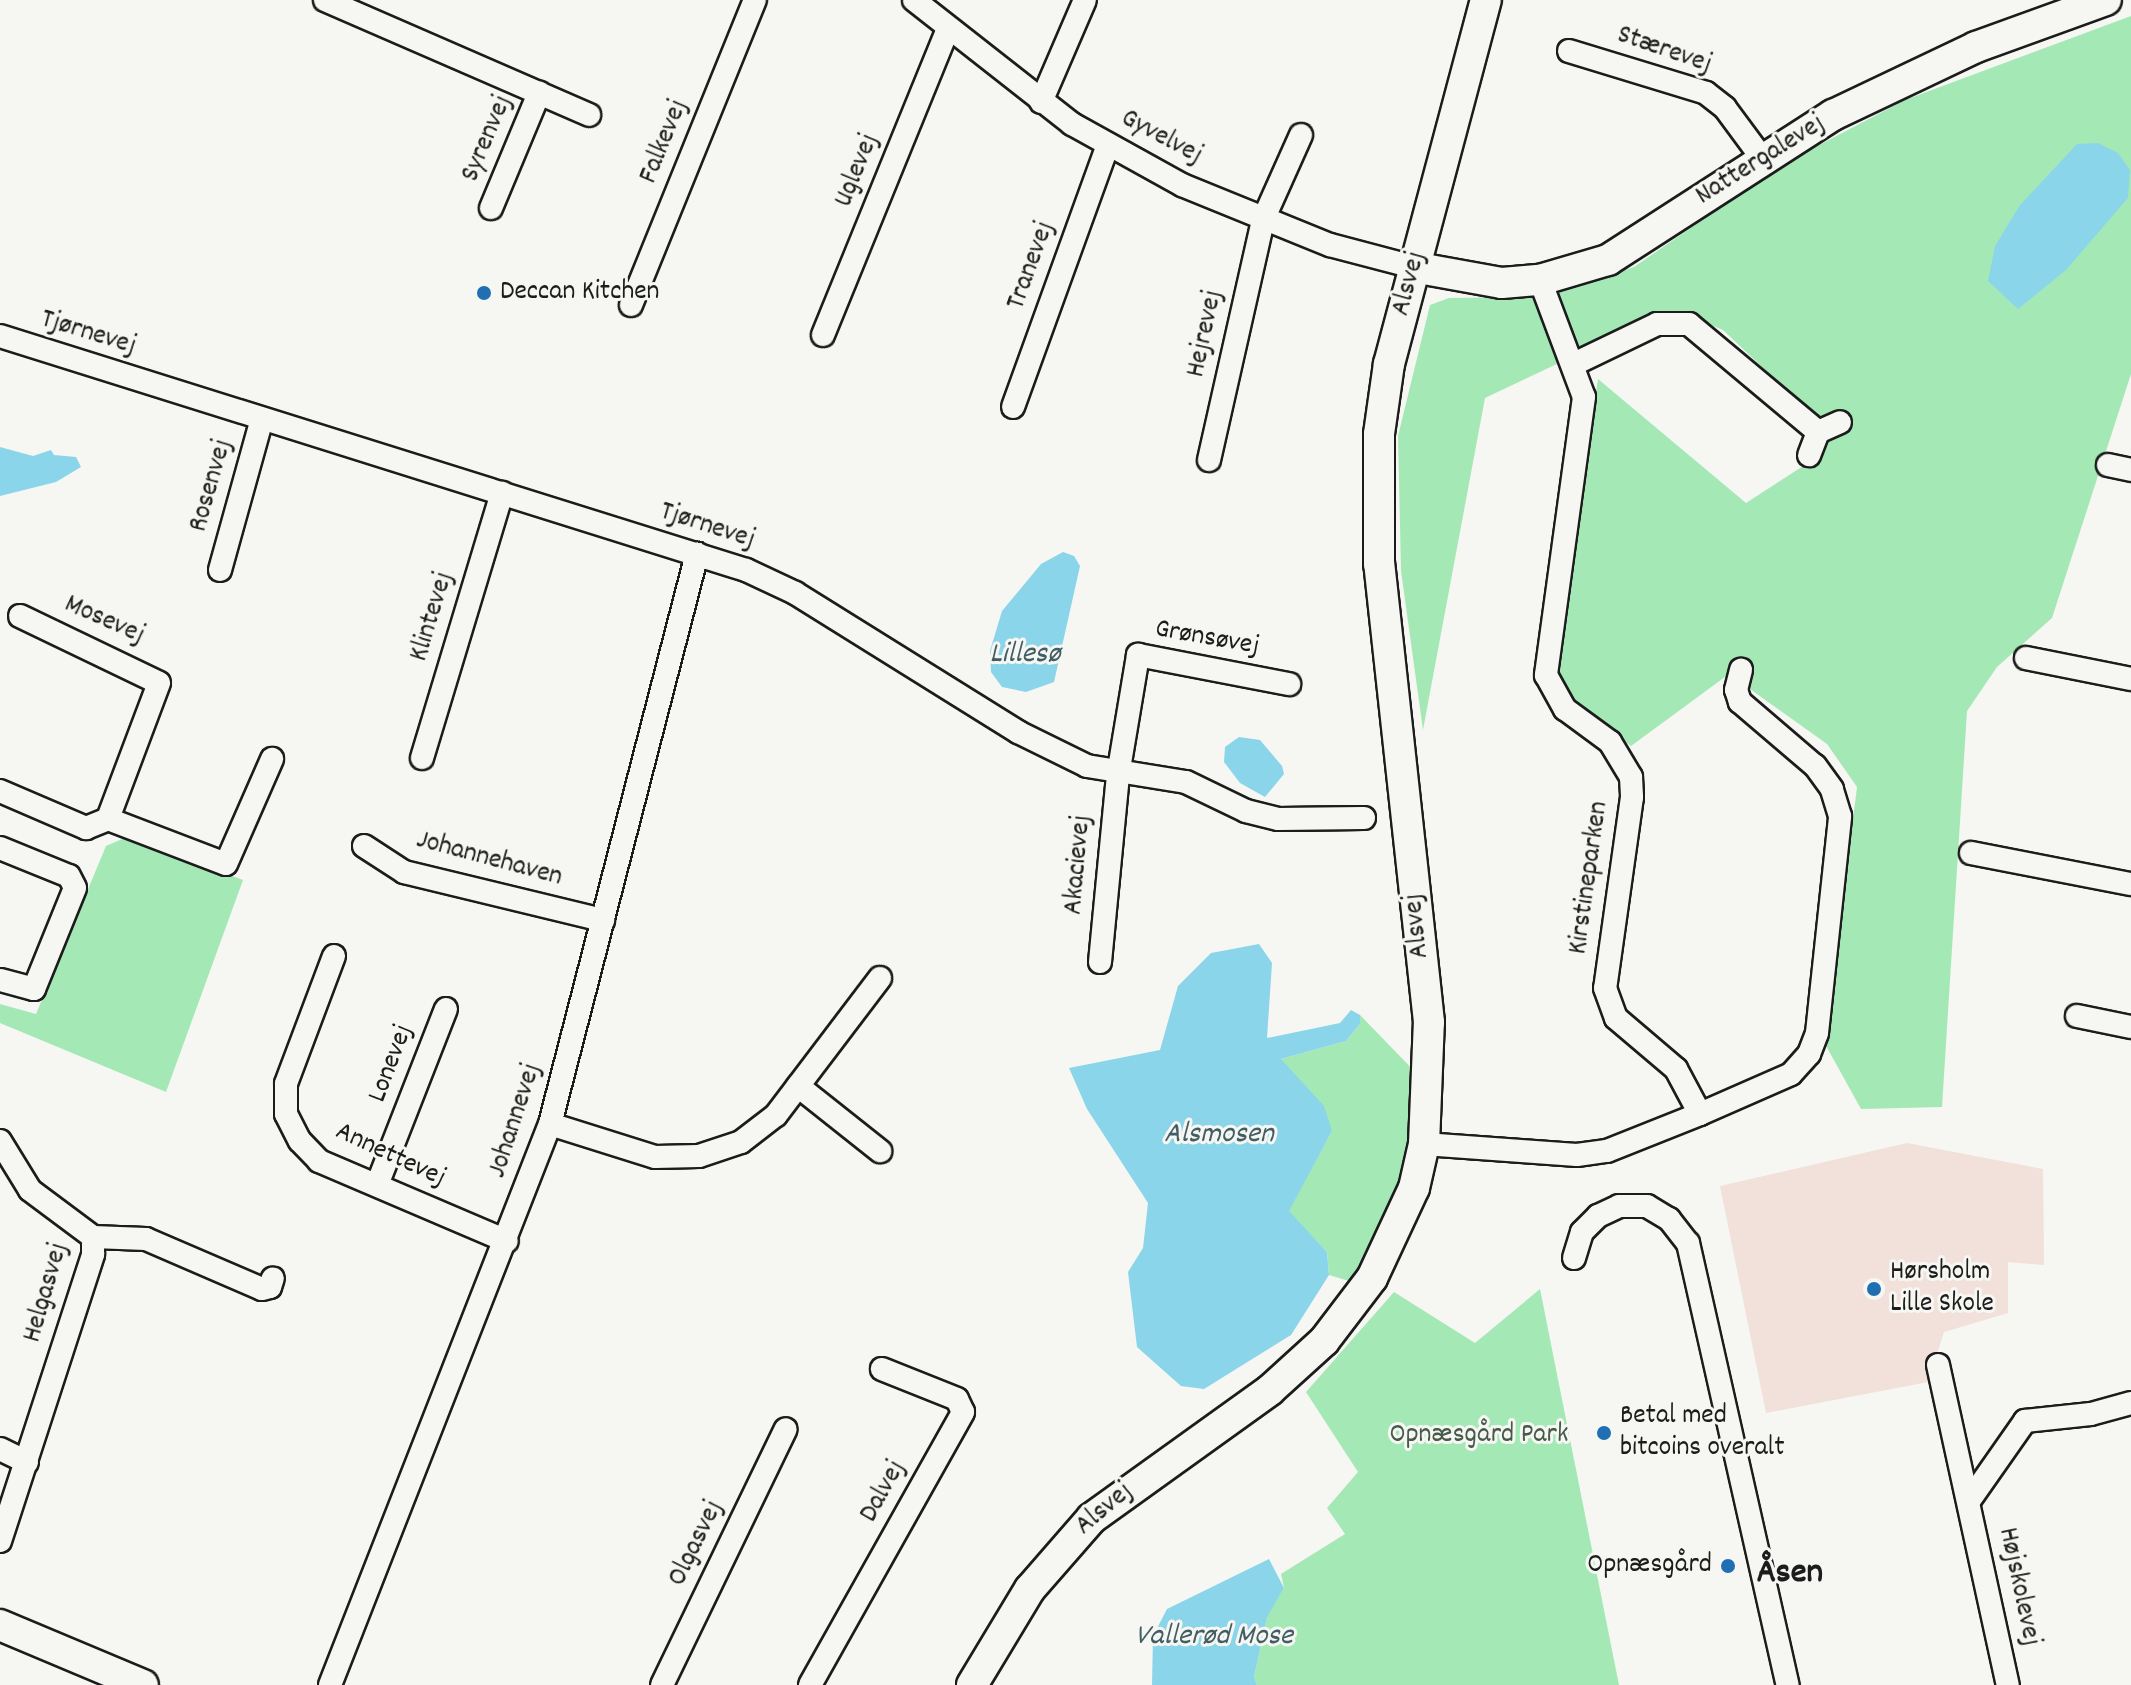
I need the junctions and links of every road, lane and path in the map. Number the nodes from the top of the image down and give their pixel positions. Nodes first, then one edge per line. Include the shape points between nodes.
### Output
1 (325, 0) edge
2 (755, 0) edge
3 (914, 0) edge
4 (1085, 0) edge
5 (1486, 0) edge
6 (2106, 0) edge
7 (948, 29) junction
8 (1569, 51) dead end
9 (539, 93) junction
10 (1041, 102) junction
11 (589, 115) dead end
12 (1301, 135) dead end
13 (1108, 145) junction
14 (1762, 158) junction
15 (491, 208) dead end
16 (1263, 220) junction
17 (1413, 267) junction
18 (1540, 280) junction
19 (631, 305) dead end
20 (823, 335) dead end
21 (0, 336) edge
22 (1574, 364) junction
23 (1013, 407) dead end
24 (262, 419) junction
25 (1840, 422) dead end
26 (1818, 432) junction
27 (1809, 455) dead end
28 (1209, 460) dead end
29 (2108, 465) dead end
30 (2131, 470) edge
31 (502, 493) junction
32 (697, 554) junction
33 (220, 570) dead end
34 (20, 616) dead end
35 (2026, 658) dead end
36 (1741, 670) dead end
37 (2131, 679) edge
38 (1289, 684) dead end
39 (422, 758) dead end
40 (272, 759) dead end
41 (1118, 775) junction
42 (0, 791) edge
43 (1364, 818) dead end
44 (108, 819) junction
45 (364, 846) dead end
46 (0, 848) edge
47 (1971, 853) dead end
48 (2131, 884) edge
49 (603, 920) junction
50 (334, 956) dead end
51 (1100, 962) dead end
52 (880, 978) dead end
53 (0, 980) edge
54 (446, 1009) dead end
55 (2077, 1016) dead end
56 (2131, 1027) edge
57 (798, 1086) junction
58 (1700, 1114) junction
59 (550, 1124) junction
60 (0, 1141) edge
61 (1424, 1144) junction
62 (880, 1151) dead end
63 (377, 1185) junction
64 (93, 1237) junction
65 (507, 1241) junction
66 (1574, 1258) dead end
67 (273, 1278) dead end
68 (1938, 1365) dead end
69 (882, 1369) dead end
70 (2131, 1403) edge
71 (786, 1429) dead end
72 (0, 1449) edge
73 (27, 1462) junction
74 (1969, 1501) junction
75 (0, 1541) edge
76 (0, 1625) edge
77 (143, 1685) edge
78 (330, 1685) edge
79 (662, 1685) edge
80 (810, 1685) edge
81 (972, 1685) edge
82 (1788, 1685) edge
83 (2008, 1685) edge

1 - 9 street, Syrenvej
2 - 19 street, Falkevej
3 - 7 street, Gyvelvej
4 - 10 street
5 - 17 street, Alsvej
6 - 14 street, Nattergalevej via 1900,80
7 - 10 street, Gyvelvej
7 - 20 street, Uglevej
8 - 14 street, Stærevej via 1706,93 1725,108
9 - 11 street, Syrenvej
9 - 15 street, Syrenvej
10 - 13 street, Gyvelvej
12 - 16 street, Hejrevej
13 - 16 street, Gyvelvej
13 - 23 street, Tranevej
14 - 18 street, Nattergalevej via 1641,243 1608,260
16 - 17 street, Gyvelvej
16 - 28 street, Hejrevej
17 - 18 street, Nattergalevej via 1471,280
17 - 61 street, Alsvej via 1389,364 1376,507 1429,1022
18 - 22 street, Kirstineparken
21 - 24 street, Tjørnevej
22 - 26 street via 1657,324 1689,324
22 - 58 street, Kirstineparken via 1584,397 1546,675 1565,709 1610,742 1631,777 1606,976 1608,999 1626,1028 1676,1069
24 - 31 street, Tjørnevej
24 - 33 street, Rosenvej
25 - 26 street
26 - 27 street
29 - 30 street
31 - 32 street, Tjørnevej
31 - 39 street, Klintevej
32 - 41 street, Tjørnevej via 795,593 1018,732
32 - 49 street, Johannevej
34 - 44 street, Mosevej via 159,683
35 - 37 street
36 - 58 street via 1736,690 1740,702 1815,766 1832,789 1840,816 1817,1033 1809,1054 1791,1074
38 - 41 street, Grønsøvej via 1138,655
40 - 44 street via 226,864
41 - 43 street, Tjørnevej via 1186,782 1246,811 1278,819
41 - 51 street, Akacievej
42 - 44 street via 86,828
45 - 49 street, Johannehaven via 404,872
46 - 53 street via 69,876 75,888 34,989
47 - 48 street
49 - 59 street, Johannevej
50 - 63 street, Annettevej via 286,1084 286,1114 300,1141 319,1161
52 - 57 street
54 - 63 street, Lonevej
55 - 56 street
57 - 59 street via 759,1130 699,1156 655,1157
57 - 62 street
58 - 61 street via 1607,1151 1577,1155
59 - 65 street, Johannevej
60 - 64 street via 30,1190
61 - 81 street, Alsvej via 1392,1243 1338,1325 1270,1390 1092,1518 1030,1589
63 - 65 street, Annettevej
64 - 67 street, Helgasvej via 146,1239 262,1289 270,1287
64 - 73 street, Helgasvej via 93,1254
65 - 78 street, Johannevej
66 - 82 street via 1582,1232 1619,1206 1647,1206 1669,1219 1688,1243
68 - 74 street, Højskolevej
69 - 80 street, Dalvej via 957,1399 963,1412
70 - 74 street, Højskolevej via 2091,1414 2025,1421 1986,1484
71 - 79 street, Olgasvej
72 - 73 street
73 - 75 street, Helgasvej
74 - 83 street, Højskolevej
76 - 77 street

